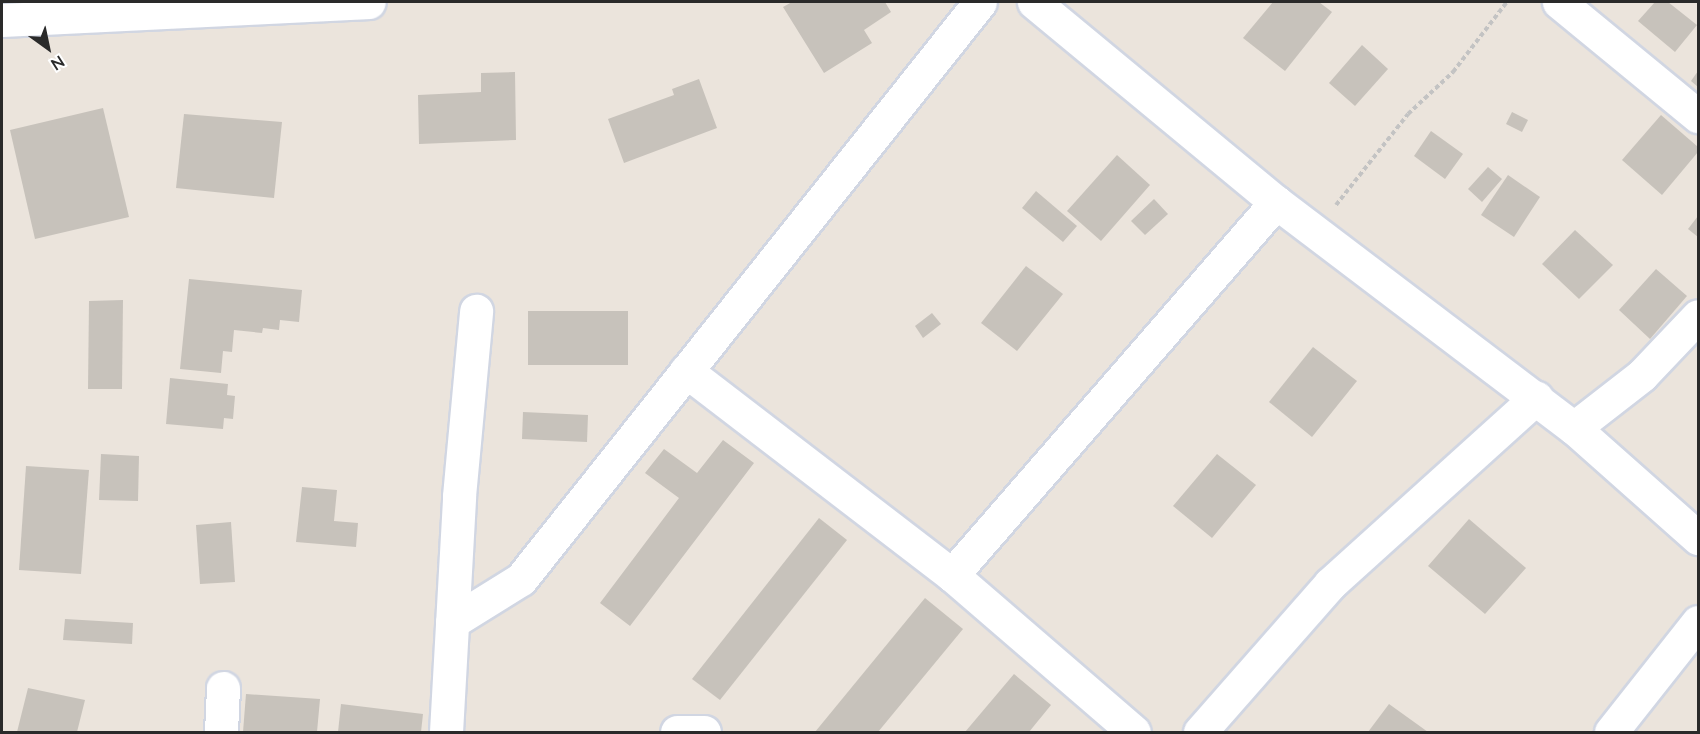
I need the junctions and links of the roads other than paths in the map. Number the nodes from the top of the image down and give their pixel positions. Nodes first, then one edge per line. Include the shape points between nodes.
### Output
1 (369, 2) edge
2 (980, 2) edge
3 (1034, 2) edge
4 (1559, 2) edge
5 (2, 20) edge
6 (1698, 116) edge
7 (1276, 202) junction
8 (476, 311) dead end
9 (1698, 316) edge
10 (686, 371) junction
11 (1536, 398) junction
12 (1574, 428) junction
13 (1698, 538) edge
14 (952, 575) junction
15 (452, 622) junction
16 (1698, 622) edge
17 (223, 688) dead end
18 (221, 732) edge
19 (446, 732) edge
20 (677, 732) edge
21 (704, 732) edge
22 (1134, 732) edge
23 (1200, 732) edge
24 (1611, 732) edge

1 - 5 street
2 - 10 street
3 - 7 street
4 - 6 street
7 - 11 street
7 - 14 street
8 - 15 street
9 - 12 street via 1642,375
10 - 14 street
10 - 15 street via 520,579
11 - 12 street
11 - 23 street via 1330,584
12 - 13 street
14 - 22 street
15 - 19 street
16 - 24 street
17 - 18 street
20 - 21 street

